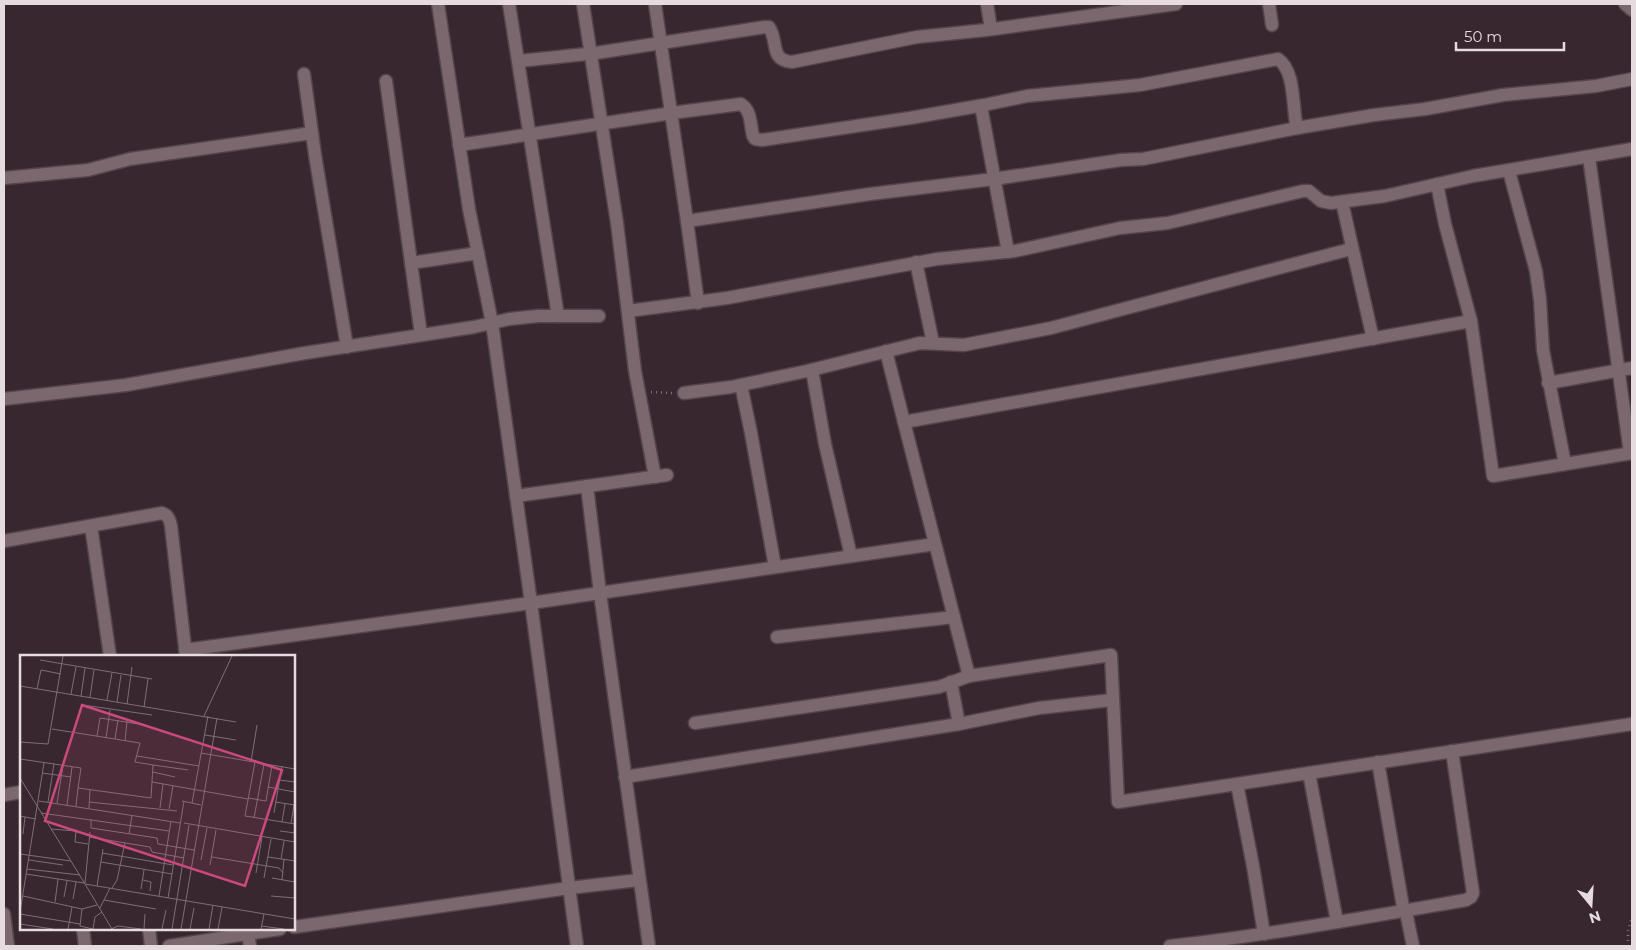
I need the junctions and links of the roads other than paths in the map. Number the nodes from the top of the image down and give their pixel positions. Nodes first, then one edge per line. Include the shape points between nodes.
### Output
1 (438, 4) edge
2 (509, 4) edge
3 (583, 4) edge
4 (656, 4) edge
5 (987, 4) edge
6 (1176, 4) edge
7 (1269, 4) edge
8 (1625, 4) edge
9 (1632, 10) edge
10 (1272, 25) dead end
11 (991, 29) junction
12 (661, 41) junction
13 (592, 53) junction
14 (519, 61) junction
15 (304, 74) dead end
16 (1632, 79) edge
17 (386, 82) dead end
18 (981, 106) junction
19 (672, 113) junction
20 (602, 124) junction
21 (1297, 128) junction
22 (312, 133) junction
23 (530, 135) junction
24 (459, 145) junction
25 (1632, 149) edge
26 (1589, 157) junction
27 (1509, 171) junction
28 (4, 178) edge
29 (994, 180) junction
30 (1437, 184) junction
31 (1342, 202) junction
32 (687, 221) junction
33 (1351, 249) junction
34 (1008, 252) junction
35 (478, 253) junction
36 (411, 262) junction
37 (916, 262) junction
38 (698, 303) junction
39 (628, 311) junction
40 (558, 316) junction
41 (599, 316) dead end
42 (1471, 321) junction
43 (492, 323) junction
44 (421, 335) junction
45 (1372, 339) junction
46 (933, 343) junction
47 (347, 346) junction
48 (886, 352) junction
49 (1632, 368) edge
50 (812, 370) junction
51 (1618, 370) junction
52 (1548, 383) junction
53 (741, 385) junction
54 (684, 393) road end
55 (4, 399) edge
56 (904, 422) junction
57 (1631, 453) edge
58 (1565, 464) junction
59 (586, 486) junction
60 (516, 496) junction
61 (91, 526) junction
62 (4, 541) edge
63 (935, 544) junction
64 (851, 556) junction
65 (775, 567) junction
66 (600, 593) junction
67 (531, 603) junction
68 (954, 617) junction
69 (777, 637) dead end
70 (186, 653) edge
71 (110, 655) edge
72 (969, 676) junction
73 (951, 682) junction
74 (1112, 700) junction
75 (695, 723) dead end
76 (959, 724) junction
77 (1632, 724) edge
78 (1452, 751) junction
79 (1378, 762) junction
80 (1309, 773) junction
81 (625, 777) junction
82 (1237, 784) junction
83 (20, 792) edge
84 (4, 795) edge
85 (639, 880) junction
86 (569, 888) junction
87 (1404, 911) junction
88 (4, 914) edge
89 (1337, 922) junction
90 (295, 927) edge
91 (83, 930) edge
92 (149, 930) edge
93 (277, 930) edge
94 (223, 933) edge
95 (1264, 934) junction
96 (249, 940) edge
97 (8, 946) edge
98 (85, 946) edge
99 (151, 946) edge
100 (168, 946) edge
101 (577, 946) edge
102 (649, 946) edge
103 (1170, 946) edge
104 (1413, 946) edge

1 - 24 street
2 - 14 street
3 - 13 street
4 - 12 street
5 - 11 street
6 - 11 street
7 - 10 street
8 - 9 street
11 - 12 street via 917,37 792,62 777,55 769,27
12 - 13 street
12 - 19 street
13 - 14 street
13 - 20 street
14 - 23 street
15 - 22 street
16 - 21 street via 1596,86 1503,95
17 - 36 street
18 - 19 street via 762,140 753,136 749,114 741,104
18 - 21 street via 1027,96 1140,85 1278,59 1287,71
18 - 29 street
19 - 20 street
19 - 32 street
20 - 23 street
20 - 39 street
21 - 29 street via 1143,159
22 - 28 street via 130,159 88,170
22 - 47 street
23 - 24 street
23 - 40 street
24 - 35 street
25 - 26 street
26 - 27 street
26 - 51 street
27 - 30 street
27 - 52 street via 1536,271
29 - 32 street via 870,194
29 - 34 street
30 - 31 street
30 - 42 street
31 - 33 street
31 - 34 street via 1321,201 1314,193 1303,191 1168,223 1120,228
32 - 38 street
33 - 45 street
33 - 46 street via 1052,328 964,345
34 - 37 street
35 - 36 street
35 - 43 street
36 - 44 street
37 - 38 street
37 - 46 street
38 - 39 street
39 - 59 street via 639,392 661,476
40 - 41 street
40 - 43 street
42 - 45 street
42 - 58 street via 1493,476
43 - 44 street
43 - 60 street
44 - 47 street
45 - 56 street
46 - 48 street
47 - 55 street via 126,385
48 - 50 street
48 - 56 street
49 - 51 street
50 - 53 street
50 - 64 street
51 - 52 street
51 - 57 street
52 - 58 street
53 - 54 street
53 - 65 street
56 - 63 street
57 - 58 street
59 - 60 street
59 - 66 street
60 - 67 street
61 - 62 street
61 - 70 street via 162,513 168,517
61 - 71 street
63 - 64 street
63 - 68 street
64 - 65 street
65 - 66 street
66 - 67 street
66 - 81 street
67 - 70 street
67 - 86 street
68 - 69 street
68 - 72 street
72 - 73 street
72 - 74 street via 1111,655
73 - 75 street via 938,687
73 - 76 street
74 - 76 street via 1039,708
74 - 82 street via 1118,802
76 - 81 street
77 - 78 street
78 - 79 street
78 - 87 street via 1473,895 1466,900
79 - 80 street
79 - 87 street
80 - 82 street
80 - 89 street
81 - 85 street
82 - 95 street
83 - 84 street
85 - 86 street
85 - 102 street
86 - 90 street
86 - 101 street
87 - 89 street
87 - 104 street
88 - 97 street
89 - 95 street
91 - 98 street
92 - 99 street
93 - 96 street
94 - 96 street
94 - 100 street
95 - 103 street

